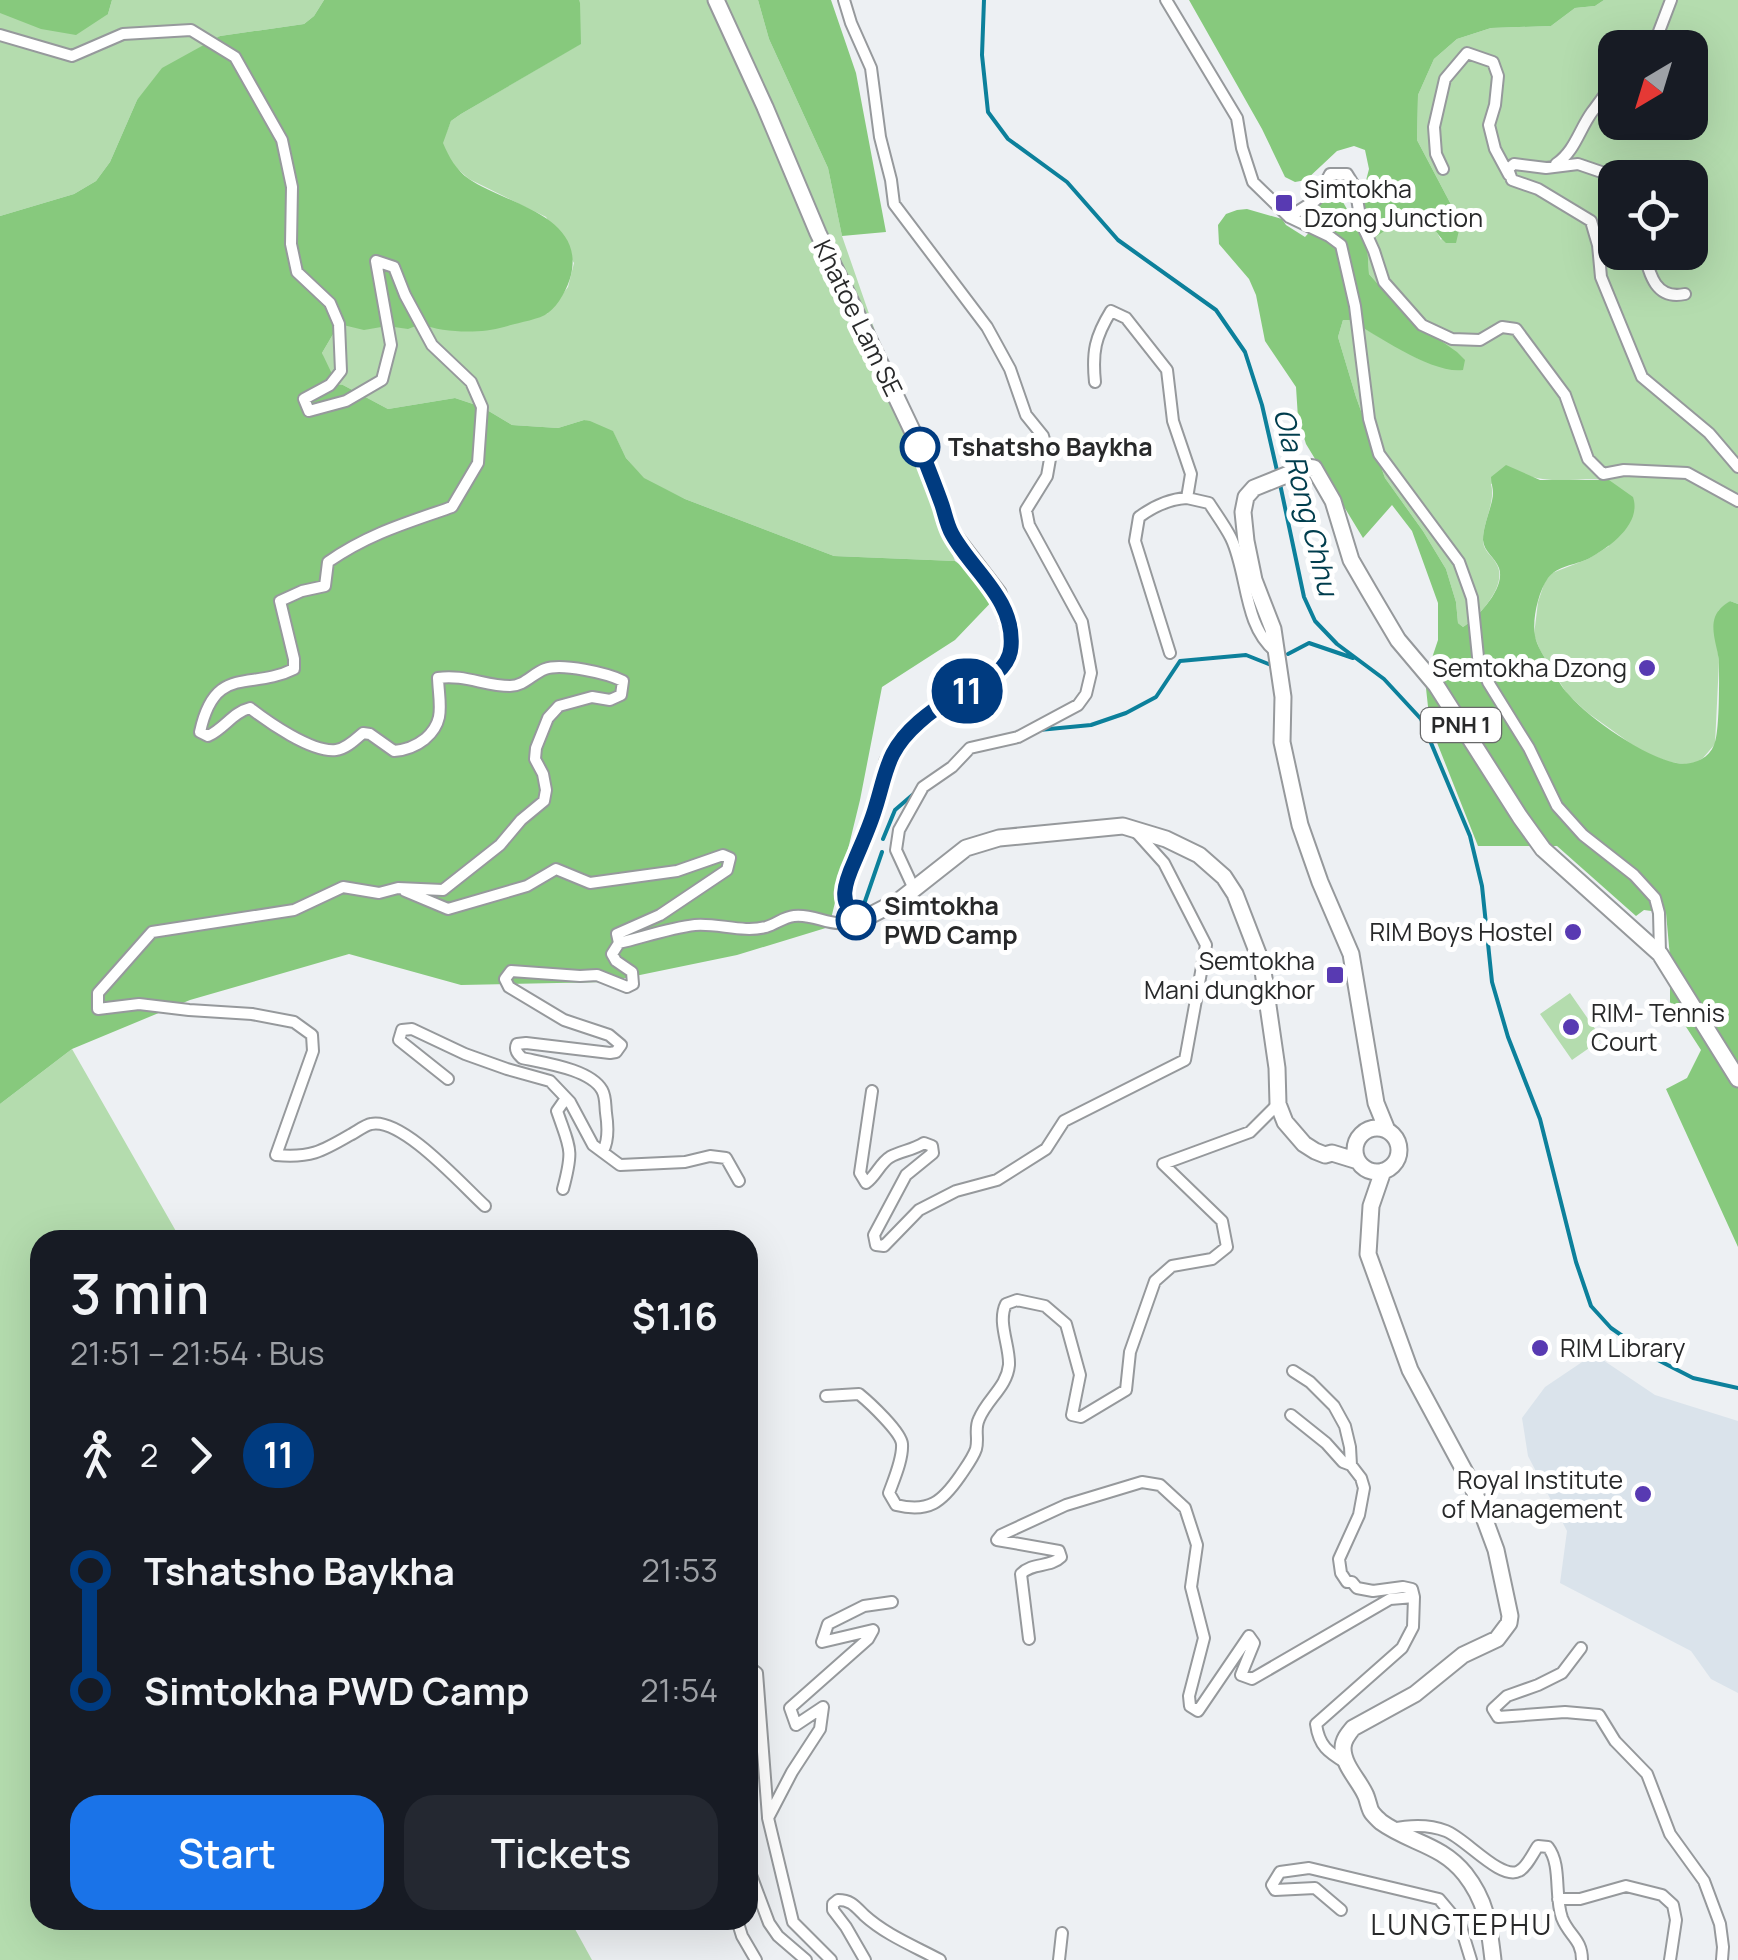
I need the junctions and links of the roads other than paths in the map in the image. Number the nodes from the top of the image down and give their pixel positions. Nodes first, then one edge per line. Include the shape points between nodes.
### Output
1 (716, 0) edge
2 (844, 0) edge
3 (1166, 0) edge
4 (1671, 0) edge
5 (1660, 30) edge
6 (0, 35) edge
7 (1598, 105) edge
8 (1546, 168) junction
9 (1443, 169) dead end
10 (1598, 171) edge
11 (1512, 180) junction
12 (1289, 217) junction
13 (1649, 270) edge
14 (1685, 294) dead end
15 (1095, 382) dead end
16 (1738, 466) edge
17 (1187, 498) junction
18 (1738, 501) edge
19 (1276, 652) junction
20 (1170, 653) dead end
21 (1123, 826) junction
22 (398, 888) junction
23 (914, 889) junction
24 (863, 916) junction
25 (619, 943) junction
26 (1660, 954) junction
27 (448, 1079) dead end
28 (1738, 1079) edge
29 (872, 1091) dead end
30 (570, 1102) junction
31 (1376, 1103) junction
32 (1278, 1104) junction
33 (1369, 1128) junction
34 (1387, 1130) junction
35 (1355, 1142) junction
36 (602, 1152) junction
37 (1332, 1153) junction
38 (1370, 1168) junction
39 (739, 1181) dead end
40 (562, 1188) dead end
41 (485, 1206) dead end
42 (1293, 1371) dead end
43 (826, 1396) dead end
44 (1291, 1414) dead end
45 (1351, 1464) junction
46 (1414, 1597) junction
47 (892, 1602) dead end
48 (1030, 1639) dead end
49 (1581, 1648) dead end
50 (758, 1686) edge
51 (1347, 1763) junction
52 (768, 1818) junction
53 (1392, 1829) junction
54 (758, 1893) edge
55 (1558, 1899) junction
56 (1341, 1910) dead end
57 (740, 1930) edge
58 (1062, 1933) dead end
59 (756, 1960) edge
60 (806, 1960) edge
61 (831, 1960) edge
62 (866, 1960) edge
63 (940, 1960) edge
64 (1059, 1960) edge
65 (1471, 1960) edge
66 (1493, 1960) edge
67 (1582, 1960) edge
68 (1670, 1960) edge
69 (1722, 1960) edge

1 - 24 main road, Khatoe Lam SE via 920,447 952,533 998,593 1010,627 1012,650 1002,668 921,720 888,761 843,894 848,907
2 - 23 street via 870,68 894,204 987,327 1026,415 1043,436 1050,459 1026,510 1029,525 1082,622 1091,673 1078,704 1018,737 970,748 923,787 899,830 896,850
3 - 12 street via 1237,118 1253,182
4 - 5 street
6 - 22 street via 72,56 123,34 191,30 235,56 282,140 297,272 330,303 339,324 341,371 304,399 309,411 346,401 382,380 391,345 376,262 394,266 432,344 471,382 482,407 478,463 452,507 350,546 328,562 325,586 280,601 294,669 276,678 236,681 220,691 200,732 217,732 250,708 281,731 322,747 336,750 363,733 394,751 407,750 438,726 438,678 518,686 542,670 566,666 623,681 621,695 559,706 548,718 536,748 544,801 500,844 443,890
7 - 8 street via 1568,156
8 - 10 street via 1578,164
8 - 11 street via 1514,164 1508,169
9 - 11 street via 1434,127 1445,79 1467,54 1493,62 1498,76 1490,125
11 - 16 street via 1591,221 1602,277 1642,377
12 - 18 street via 1316,200 1330,174 1347,174 1384,282 1422,326 1452,339 1480,340 1502,327 1516,329 1565,395 1588,459 1603,474 1688,473
12 - 26 street via 1341,245 1379,454 1459,562 1472,598 1478,658 1557,806 1654,898
13 - 14 street via 1664,294
15 - 17 street via 1092,356 1111,312 1126,318 1167,370 1173,421 1191,474
17 - 19 street via 1209,503 1232,539 1254,619
17 - 20 street via 1139,517 1135,542
19 - 26 main road, PNH 1 via 1246,541 1246,498 1254,488 1314,468 1333,501 1351,560 1398,640 1436,685 1542,849
19 - 31 main road, PNH 1 via 1282,742 1300,825 1351,954
21 - 23 main road via 999,838 966,848
21 - 29 street via 1164,863 1206,944 1185,1060 1064,1121 1046,1148 997,1180 956,1190 919,1210 884,1246 876,1245 874,1235 906,1175 933,1153 924,1143 887,1158 866,1183 860,1173
21 - 32 main road via 1199,855 1235,894 1262,964
22 - 25 street via 448,909 527,886 556,869 590,883 730,858 727,870 687,897 617,934
22 - 41 street via 378,893 343,887 294,910 152,932 98,993 98,1009 138,1004 294,1022 312,1035 313,1051 276,1155 299,1158 372,1123 389,1126 406,1132
23 - 24 main road
24 - 25 street via 830,924 789,916 767,927 696,925
25 - 36 street via 612,954 632,972 627,987 598,975 512,971 505,979 564,1020 619,1041 610,1053 516,1047 522,1058 586,1076 602,1090 608,1124
26 - 28 main road, PNH 1
27 - 30 street via 400,1040 402,1030 550,1081
30 - 36 street
30 - 40 street via 557,1111 571,1148
31 - 33 main road, PNH 1
31 - 34 main road, PNH 1
32 - 37 main road via 1304,1144
32 - 43 street via 1250,1132 1163,1164 1222,1221 1226,1247 1212,1258 1172,1266 1155,1282 1130,1352 1126,1390 1081,1417 1072,1415 1080,1376 1066,1324 1045,1306 1006,1304 1005,1383 980,1415 974,1455 943,1498 911,1509 896,1505 889,1493 900,1437 859,1394
33 - 34 main road
33 - 35 main road
34 - 38 main road via 1398,1154 1393,1165
35 - 37 main road
35 - 38 main road via 1354,1152
36 - 39 street via 620,1165 726,1158
37 - 38 main road
38 - 51 main road via 1376,1194 1368,1254 1410,1370 1472,1485 1510,1616 1497,1638 1354,1728 1343,1750
42 - 45 street via 1334,1406
44 - 45 street
45 - 46 street via 1364,1488 1339,1559 1341,1573 1356,1588 1403,1587
46 - 48 street via 1390,1600 1252,1679 1241,1676 1254,1643 1249,1636 1198,1711 1189,1696 1204,1638 1191,1587 1197,1545 1186,1508 1160,1485 1142,1482 1066,1505 997,1540 1059,1551 1062,1557 1020,1574
46 - 51 street via 1413,1626 1402,1648 1316,1724 1318,1741
47 - 52 street via 864,1606 828,1624 822,1642 872,1630 790,1708 796,1726 823,1706 820,1729
49 - 69 street via 1562,1673 1507,1696 1493,1709 1498,1717 1599,1715 1614,1741 1648,1774 1670,1834 1704,1881 1720,1924
50 - 52 street
51 - 53 main road via 1370,1810
52 - 61 street via 793,1922
53 - 55 street via 1440,1828 1510,1873 1545,1845 1553,1853
53 - 66 main road via 1447,1855 1466,1874 1486,1910
54 - 60 street via 778,1936
55 - 67 street
55 - 68 street via 1626,1886 1662,1895 1676,1920
56 - 65 street via 1314,1888 1284,1891 1272,1885 1280,1872 1309,1868 1439,1899 1460,1924
57 - 59 street
58 - 64 street
62 - 63 street via 833,1910 838,1900

